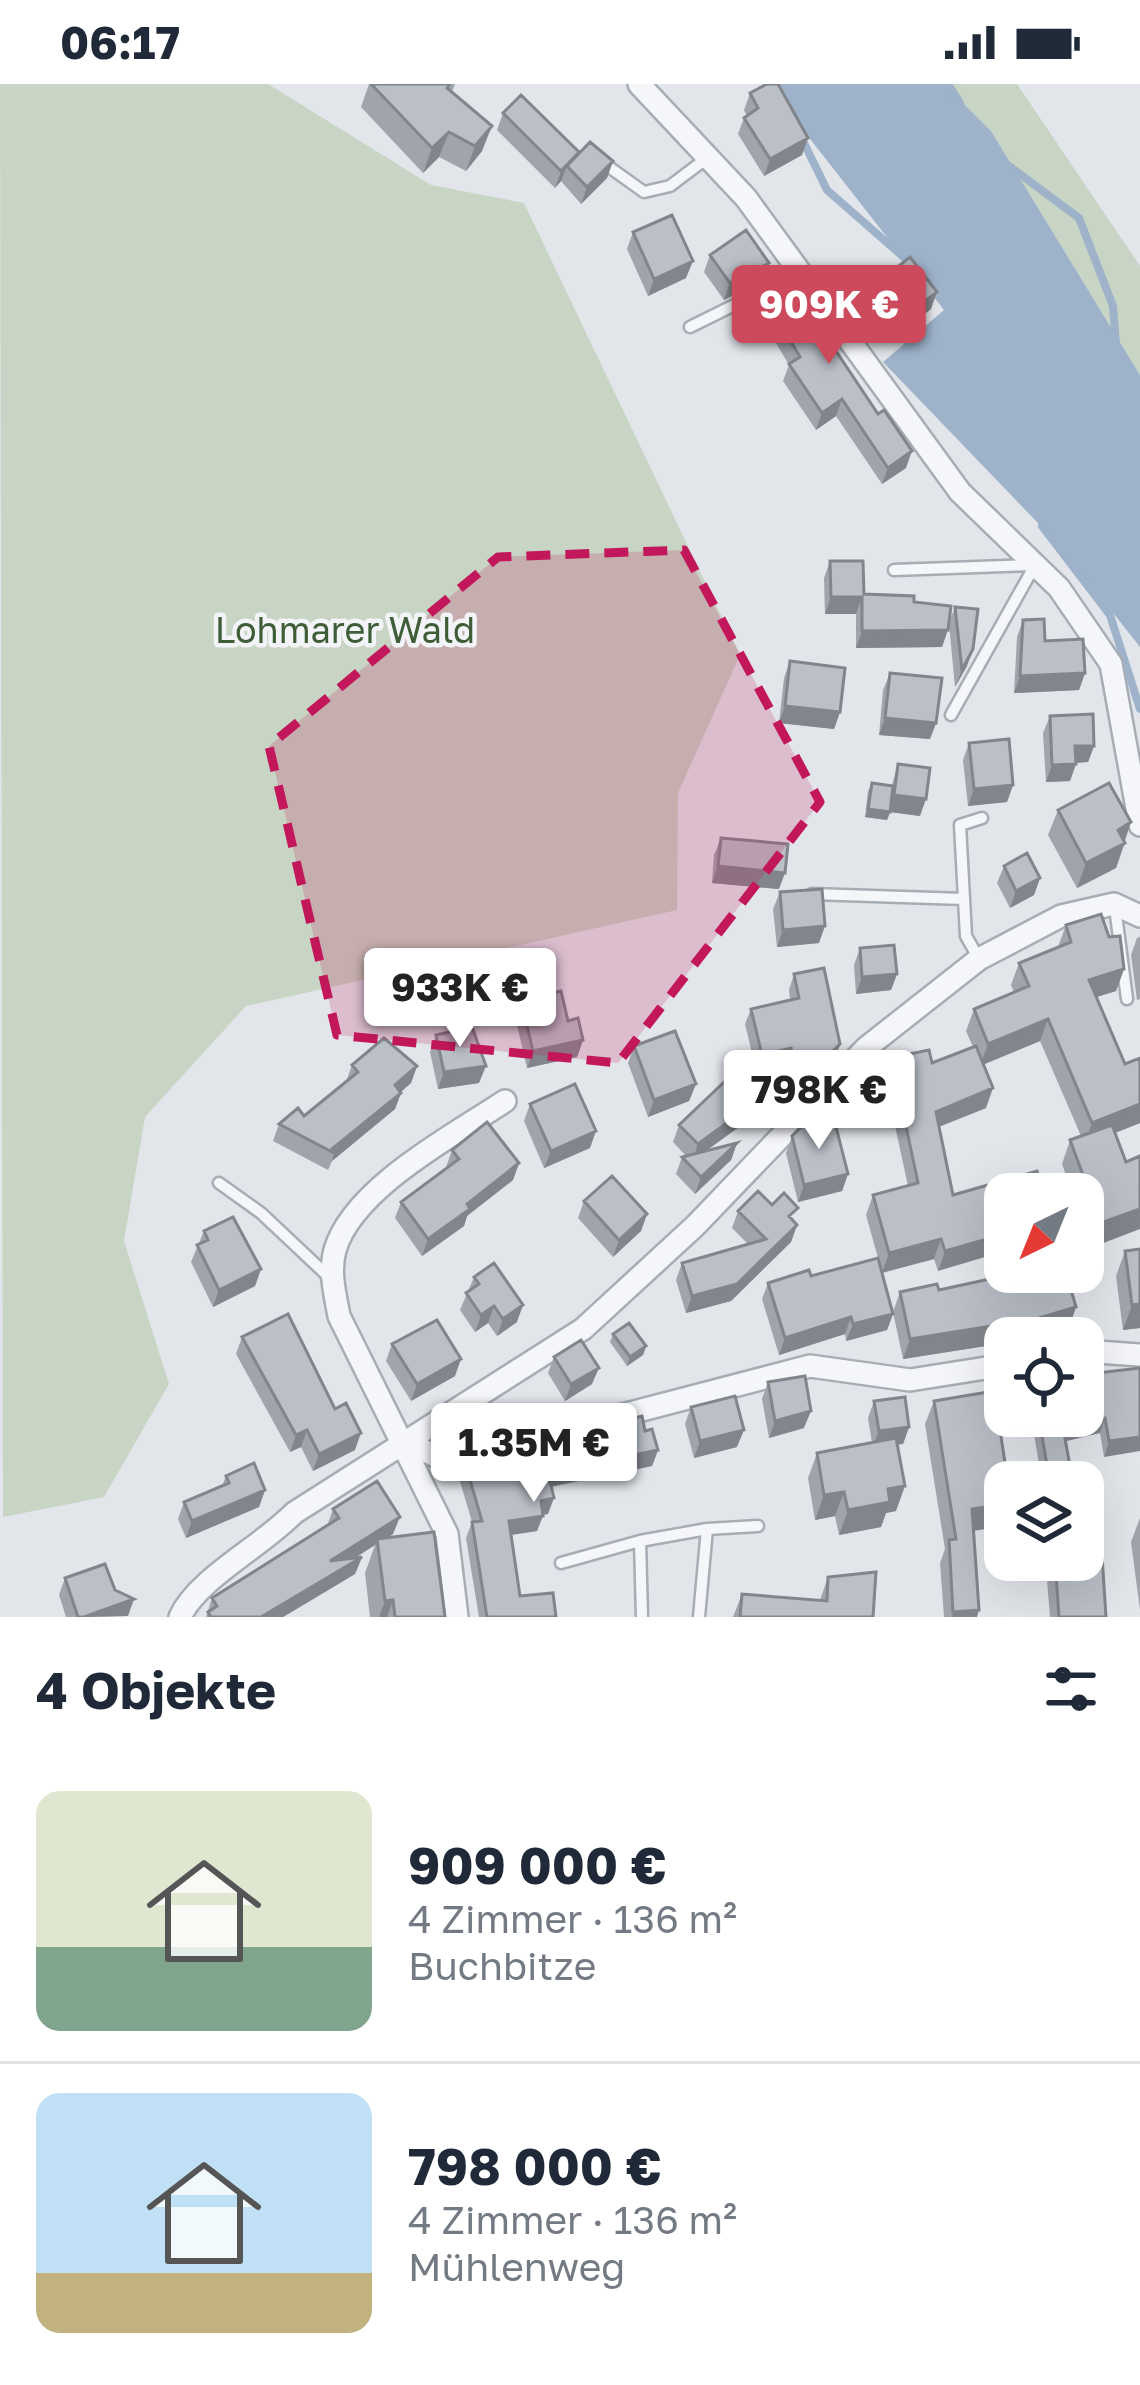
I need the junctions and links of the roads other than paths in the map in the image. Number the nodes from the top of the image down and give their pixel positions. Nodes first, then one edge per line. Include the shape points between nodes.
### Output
1 (639, 84) edge
2 (590, 152) edge
3 (707, 158) junction
4 (803, 270) junction
5 (690, 327) dead end
6 (1035, 565) junction
7 (895, 570) dead end
8 (951, 716) dead end
9 (982, 818) dead end
10 (1140, 825) edge
11 (806, 893) edge
12 (964, 899) junction
13 (1114, 904) junction
14 (1140, 916) edge
15 (979, 959) junction
16 (1127, 999) dead end
17 (505, 1101) dead end
18 (219, 1183) dead end
19 (332, 1280) junction
20 (1104, 1352) edge
21 (1140, 1355) edge
22 (984, 1368) edge
23 (405, 1441) junction
24 (758, 1526) dead end
25 (707, 1529) junction
26 (640, 1540) junction
27 (561, 1563) dead end
28 (181, 1617) edge
29 (458, 1617) edge
30 (642, 1617) edge
31 (699, 1617) edge

1 - 3 street
2 - 3 lane via 644,192 670,186
3 - 4 street
4 - 5 lane
4 - 6 street via 960,491
6 - 7 lane
6 - 8 lane
6 - 10 street via 1112,664
9 - 12 lane via 960,825
11 - 12 lane
12 - 15 lane via 966,936
13 - 14 street
13 - 15 street via 1061,916
13 - 16 lane
15 - 23 street via 866,1048 695,1226 583,1328
17 - 19 street via 424,1155 351,1218
18 - 19 lane
19 - 23 street via 339,1316
20 - 21 street
22 - 23 street via 910,1380 810,1366 462,1456 441,1459
23 - 28 street via 191,1593
23 - 29 street via 447,1534
24 - 25 lane
25 - 26 lane
25 - 31 lane
26 - 27 lane
26 - 30 lane

